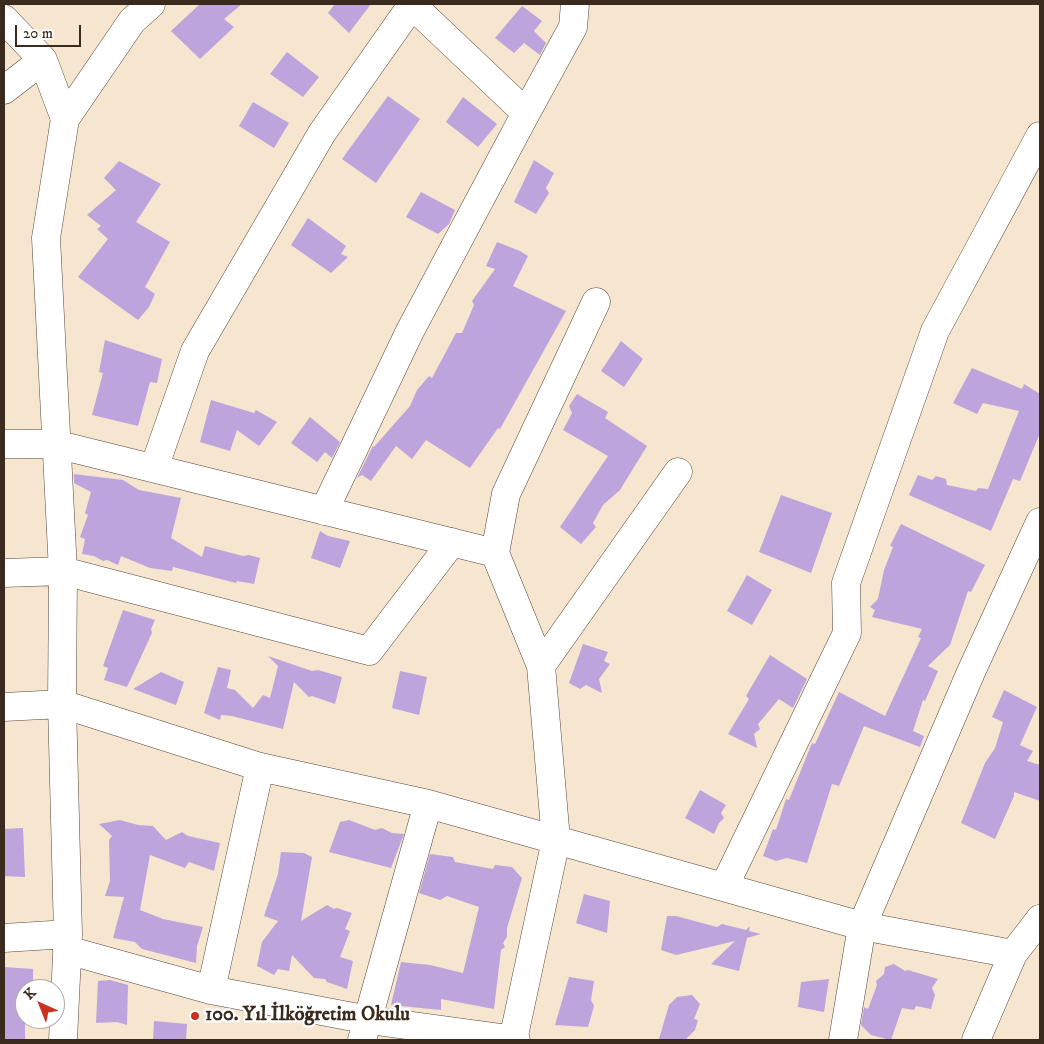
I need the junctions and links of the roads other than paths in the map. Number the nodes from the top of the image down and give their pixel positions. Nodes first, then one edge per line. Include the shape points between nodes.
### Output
1 (151, 4) edge
2 (411, 4) edge
3 (575, 4) edge
4 (4, 19) edge
5 (43, 60) junction
6 (4, 90) edge
7 (526, 113) junction
8 (65, 119) junction
9 (1040, 136) edge
10 (596, 302) dead end
11 (4, 444) edge
12 (55, 444) junction
13 (154, 468) junction
14 (678, 472) dead end
15 (324, 511) junction
16 (1040, 522) edge
17 (452, 542) junction
18 (495, 553) junction
19 (63, 571) junction
20 (4, 573) edge
21 (541, 666) junction
22 (62, 704) junction
23 (4, 707) edge
24 (260, 767) junction
25 (428, 804) junction
26 (556, 840) junction
27 (724, 887) junction
28 (1040, 919) edge
29 (862, 926) junction
30 (4, 938) edge
31 (68, 942) junction
32 (1013, 954) junction
33 (211, 990) junction
34 (366, 1030) edge
35 (63, 1040) edge
36 (514, 1040) edge
37 (843, 1040) edge
38 (976, 1040) edge

1 - 8 street via 132,22
2 - 7 street
2 - 13 street via 322,133 195,352
3 - 7 street via 574,27
4 - 5 street
5 - 6 street
5 - 8 street
7 - 15 street via 410,331
8 - 12 street via 46,238
9 - 27 street via 935,331 846,583 847,633
10 - 18 street via 506,494
11 - 12 street
12 - 13 street
12 - 19 street
13 - 15 street
14 - 21 street
15 - 17 street
16 - 29 street via 971,672
17 - 18 street
17 - 19 street via 369,650
18 - 21 street
19 - 20 street
19 - 22 street
21 - 26 street
22 - 23 street
22 - 24 street
22 - 31 street
24 - 25 street
24 - 33 street
25 - 26 street
25 - 34 street
26 - 27 street
26 - 36 street
27 - 29 street
28 - 32 street
29 - 32 street
29 - 37 street
30 - 31 street
31 - 33 street
31 - 35 street
32 - 38 street
33 - 34 street
34 - 36 street

